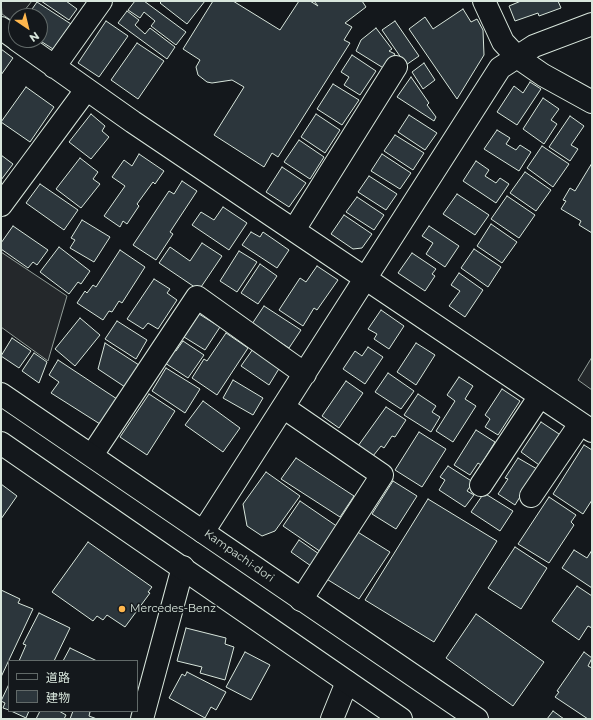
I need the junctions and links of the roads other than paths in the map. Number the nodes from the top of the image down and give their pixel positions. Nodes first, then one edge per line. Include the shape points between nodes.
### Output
1 (101, 1) edge
2 (484, 1) edge
3 (592, 24) edge
4 (28, 48) edge
5 (517, 57) junction
6 (396, 66) dead end
7 (54, 67) junction
8 (86, 90) junction
9 (592, 102) edge
10 (1, 205) edge
11 (294, 230) junction
12 (366, 278) junction
13 (305, 374) junction
14 (1, 394) edge
15 (540, 396) junction
16 (283, 407) junction
17 (586, 428) edge
18 (1, 443) edge
19 (92, 455) junction
20 (481, 485) dead end
21 (531, 496) dead end
22 (203, 532) junction
23 (183, 567) junction
24 (301, 600) junction
25 (347, 682) junction
26 (142, 719) edge
27 (332, 719) edge
28 (401, 719) edge
29 (477, 719) edge

1 - 7 main road
2 - 5 main road via 503,42
3 - 5 main road via 534,46
4 - 7 main road
5 - 9 main road via 543,75
5 - 12 main road via 500,68
6 - 11 main road
7 - 8 main road
8 - 10 main road
8 - 11 main road
11 - 12 main road
12 - 13 main road
12 - 15 main road
13 - 16 main road
13 - 19 main road via 197,297
14 - 19 main road, Kampachi-dori
15 - 17 main road
15 - 20 main road
16 - 22 main road
16 - 24 main road via 382,475
17 - 21 main road
18 - 23 main road
19 - 22 main road, Kampachi-dori
22 - 24 main road, Kampachi-dori
23 - 25 main road
23 - 26 main road
24 - 29 main road, Kampachi-dori
25 - 27 main road
25 - 28 main road

